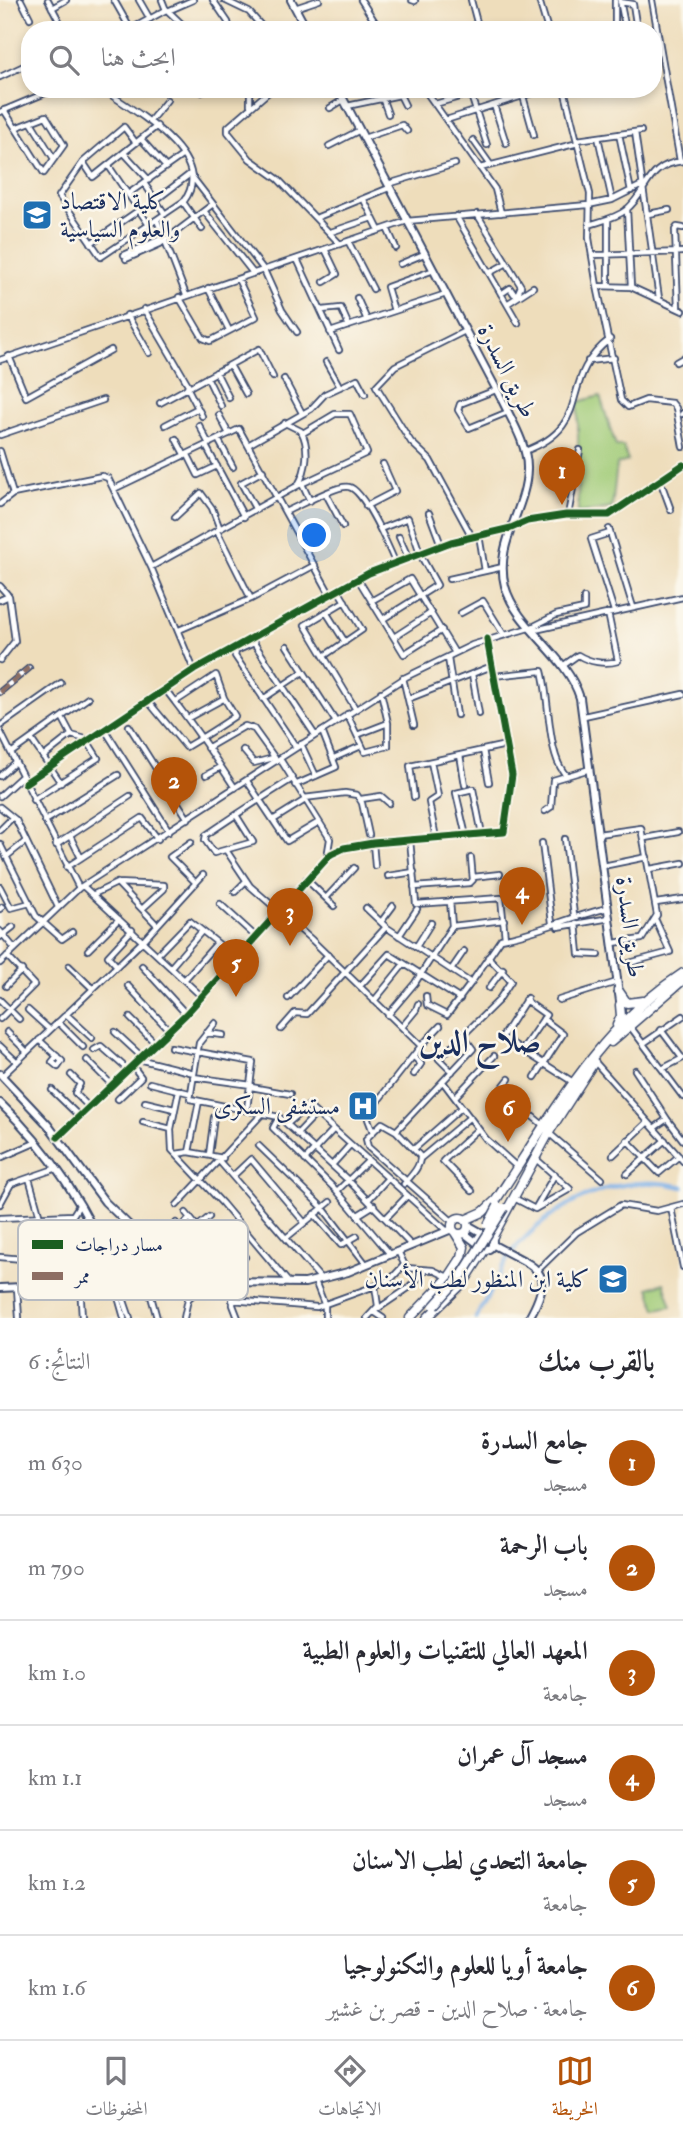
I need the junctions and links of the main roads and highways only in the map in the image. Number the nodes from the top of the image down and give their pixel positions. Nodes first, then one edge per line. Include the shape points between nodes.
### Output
1 (291, 0) edge
2 (302, 21) edge
3 (342, 98) edge
4 (683, 972) edge
5 (683, 980) edge
6 (618, 986) junction
7 (649, 999) junction
8 (620, 1004) junction
9 (629, 1021) junction
10 (613, 1031) junction
11 (1, 1075) edge
12 (0, 1105) edge
13 (548, 1130) junction
14 (87, 1220) edge
15 (127, 1220) edge
16 (458, 1228) junction
17 (488, 1241) junction
18 (477, 1243) junction
19 (248, 1282) edge
20 (0, 1288) edge
21 (18, 1288) edge
22 (433, 1304) junction
23 (412, 1318) edge
24 (421, 1318) edge
25 (427, 1318) edge
26 (529, 1318) edge

1 - 2 main road
3 - 6 main road, طريق السدرة via 508,412 524,451 527,476 503,567 508,593 577,689
4 - 7 highway
5 - 9 highway
6 - 7 highway via 629,1004
6 - 8 main road, طريق السدرة
6 - 9 main road
7 - 9 highway
8 - 9 main road, طريق السدرة
8 - 10 highway via 621,1018
9 - 10 highway
9 - 13 highway via 594,1062
10 - 13 highway via 573,1082
11 - 15 main road via 58,1137 101,1197
12 - 14 main road via 57,1168
13 - 16 highway via 493,1203
13 - 17 highway
13 - 22 highway, bridge via 461,1271
16 - 17 main road
16 - 18 main road
16 - 19 main road via 318,1280
16 - 23 highway via 464,1253
17 - 18 main road
17 - 18 main road via 479,1236
17 - 25 highway via 464,1282
17 - 26 main road via 537,1271 542,1280 543,1291
20 - 21 main road
22 - 23 highway
22 - 24 highway

